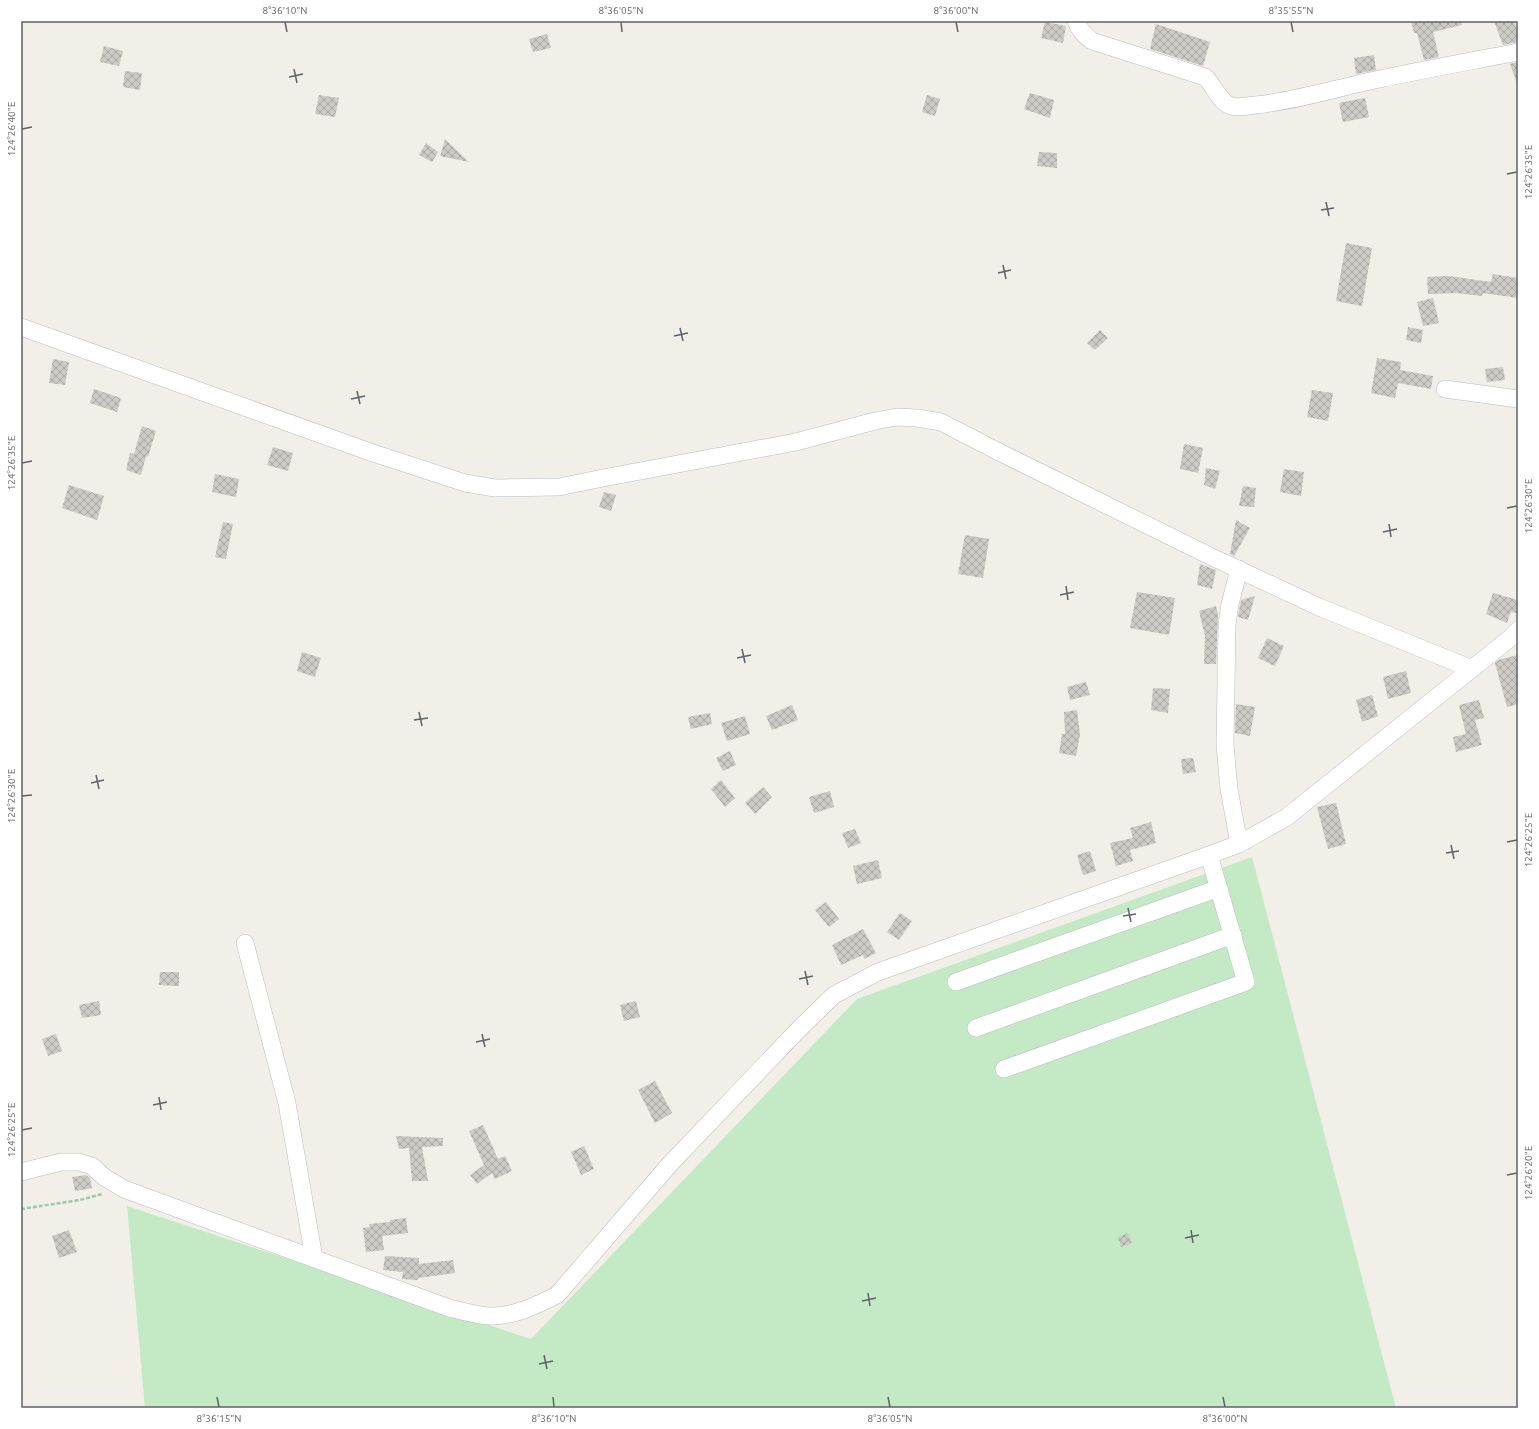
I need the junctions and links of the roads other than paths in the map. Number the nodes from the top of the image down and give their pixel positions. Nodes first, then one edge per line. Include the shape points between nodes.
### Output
1 (1076, 21) edge
2 (1518, 52) edge
3 (21, 327) edge
4 (1445, 389) dead end
5 (1518, 399) edge
6 (1239, 569) junction
7 (1515, 638) edge
8 (1472, 669) junction
9 (1239, 844) junction
10 (1209, 855) junction
11 (1219, 888) junction
12 (1232, 934) junction
13 (245, 943) dead end
14 (956, 982) dead end
15 (976, 1028) dead end
16 (1004, 1069) dead end
17 (21, 1172) edge
18 (314, 1258) junction

1 - 2 street via 1078,28 1092,41 1205,77 1224,102 1231,106 1294,99
3 - 6 street via 373,453 465,482 494,488 559,487 796,442 882,420 917,418 941,422
4 - 5 street
6 - 8 street via 1319,607
6 - 9 street via 1227,624 1225,745 1229,789
7 - 8 street
8 - 9 street via 1287,817
9 - 10 street
10 - 11 street
10 - 18 street via 878,972 834,995 670,1164 557,1295 534,1307 493,1316 478,1315 449,1308
11 - 12 street
11 - 14 street
12 - 15 street
12 - 16 street via 1246,982
13 - 18 street via 287,1103
17 - 18 street via 61,1162 79,1162 92,1166 124,1189

